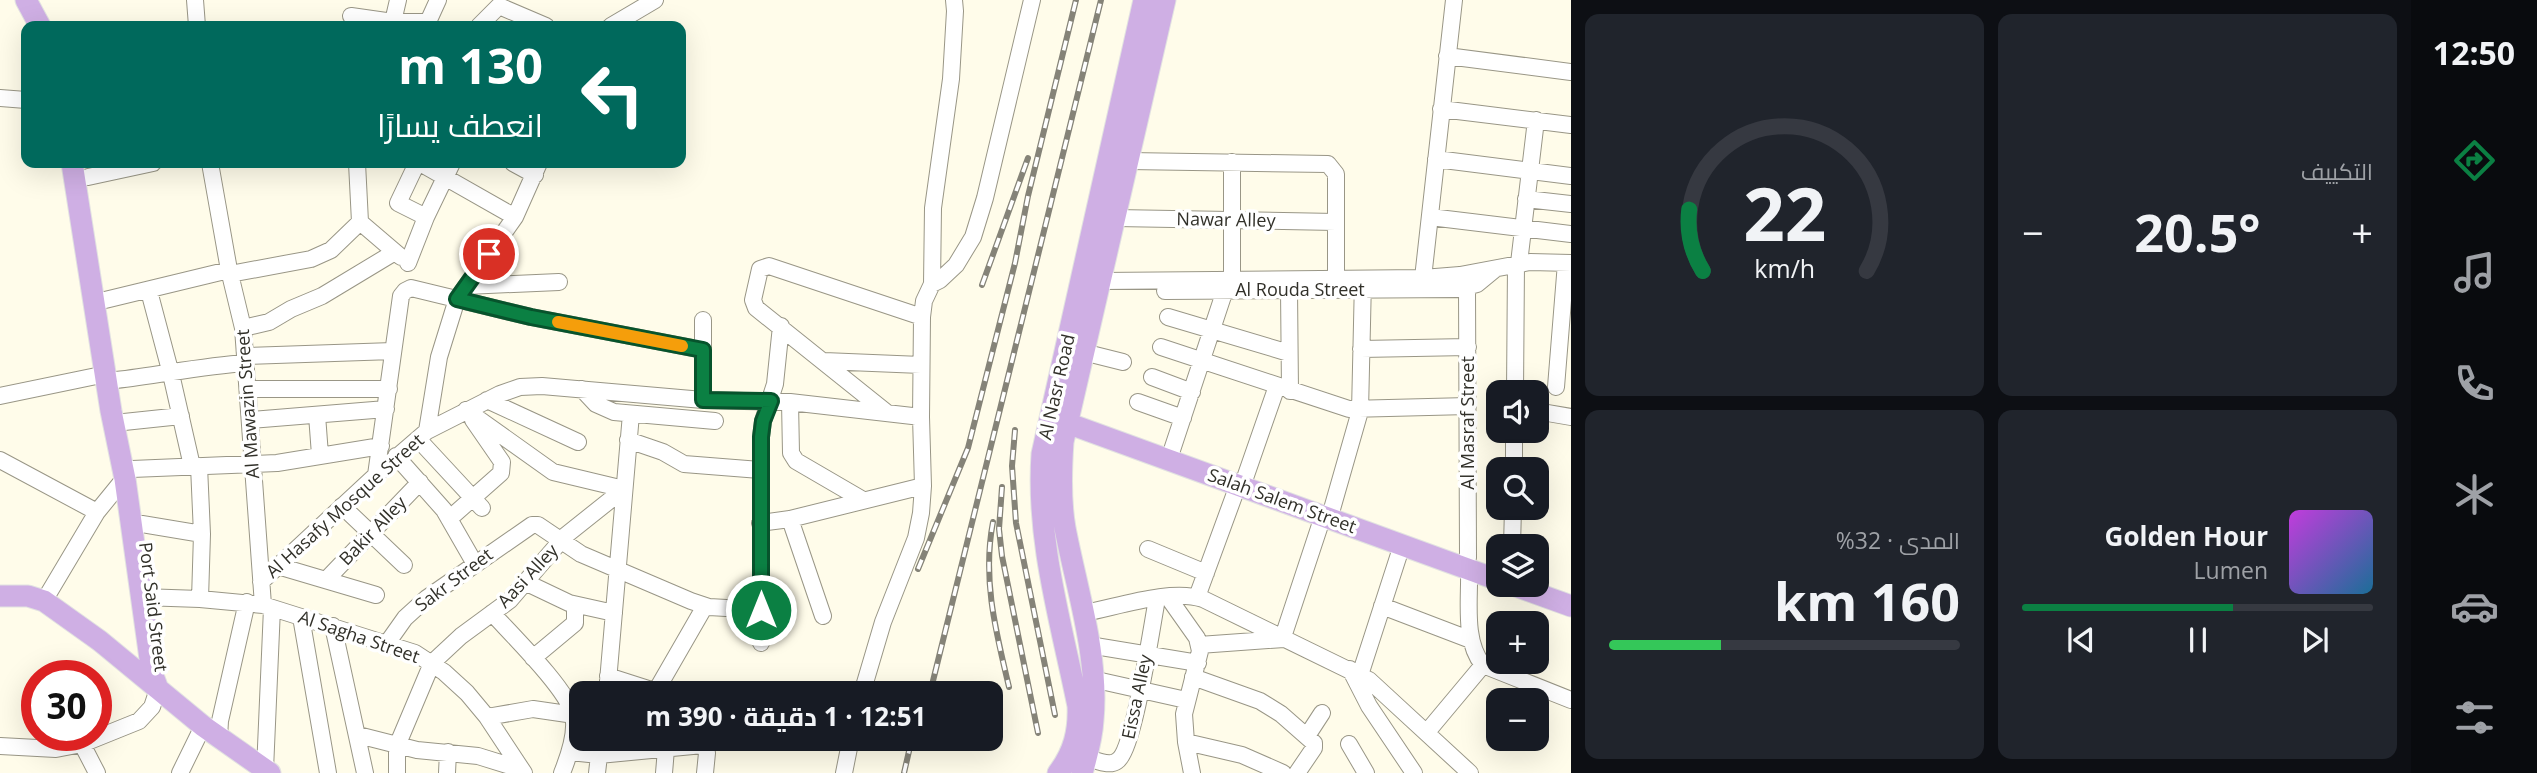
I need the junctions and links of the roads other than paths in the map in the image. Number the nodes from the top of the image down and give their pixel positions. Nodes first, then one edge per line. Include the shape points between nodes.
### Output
1 (195, 0) edge
2 (398, 0) edge
3 (438, 0) edge
4 (655, 0) edge
5 (954, 0) edge
6 (1032, 0) edge
7 (1144, 0) edge
8 (1165, 0) edge
9 (1454, 0) edge
10 (28, 1) edge
11 (351, 14) edge
12 (518, 20) edge
13 (38, 21) edge
14 (47, 21) edge
15 (197, 21) edge
16 (380, 21) edge
17 (394, 21) edge
18 (429, 21) edge
19 (484, 21) edge
20 (619, 21) edge
21 (1447, 56) junction
22 (1571, 72) edge
23 (0, 98) edge
24 (21, 100) edge
25 (1441, 109) junction
26 (1536, 120) junction
27 (1571, 125) edge
28 (1436, 159) junction
29 (1129, 161) junction
30 (1232, 162) junction
31 (82, 168) edge
32 (82, 168) edge
33 (211, 168) edge
34 (357, 168) edge
35 (416, 168) edge
36 (537, 169) edge
37 (448, 170) edge
38 (1530, 171) junction
39 (1571, 176) edge
40 (1526, 199) junction
41 (1571, 204) edge
42 (1430, 216) junction
43 (426, 217) junction
44 (515, 217) junction
45 (1116, 218) junction
46 (1232, 220) junction
47 (360, 222) junction
48 (1336, 222) junction
49 (1523, 228) junction
50 (1571, 233) edge
51 (401, 258) junction
52 (1517, 263) junction
53 (1569, 263) edge
54 (1496, 268) junction
55 (230, 272) junction
56 (1336, 278) junction
57 (1423, 278) junction
58 (559, 282) dead end
59 (932, 284) junction
60 (1363, 284) junction
61 (1228, 285) junction
62 (1099, 286) junction
63 (411, 288) junction
64 (1467, 288) junction
65 (1289, 290) junction
66 (149, 291) junction
67 (462, 292) junction
68 (105, 300) junction
69 (922, 317) junction
70 (1168, 317) dead end
71 (704, 320) dead end
72 (781, 326) junction
73 (243, 328) junction
74 (1213, 330) junction
75 (1161, 347) dead end
76 (1468, 347) junction
77 (1362, 349) junction
78 (703, 350) junction
79 (393, 351) junction
80 (1083, 352) junction
81 (1289, 353) junction
82 (246, 359) junction
83 (824, 361) junction
84 (1202, 361) junction
85 (1123, 362) dead end
86 (921, 365) junction
87 (171, 373) junction
88 (111, 377) junction
89 (1152, 377) dead end
90 (1515, 380) edge
91 (1556, 387) dead end
92 (1283, 388) junction
93 (248, 389) junction
94 (389, 389) junction
95 (582, 389) junction
96 (1192, 392) junction
97 (0, 396) edge
98 (487, 400) junction
99 (703, 400) junction
100 (771, 401) junction
101 (790, 402) junction
102 (1138, 402) dead end
103 (1468, 407) junction
104 (386, 409) junction
105 (466, 410) junction
106 (1360, 411) junction
107 (886, 412) junction
108 (1549, 413) edge
109 (631, 414) junction
110 (317, 415) junction
111 (181, 416) junction
112 (921, 417) junction
113 (1068, 417) junction
114 (1571, 417) edge
115 (1183, 418) junction
116 (250, 420) junction
117 (715, 421) dead end
118 (124, 422) junction
119 (422, 435) junction
120 (628, 440) junction
121 (578, 442) dead end
122 (381, 446) junction
123 (1172, 450) junction
124 (320, 455) junction
125 (396, 456) junction
126 (0, 460) edge
127 (252, 464) junction
128 (195, 466) junction
129 (760, 470) junction
130 (128, 474) junction
131 (376, 475) junction
132 (1241, 481) junction
133 (420, 482) junction
134 (923, 486) junction
135 (624, 489) junction
136 (1051, 499) junction
137 (863, 500) junction
138 (477, 503) junction
139 (342, 506) junction
140 (97, 512) junction
141 (1327, 513) junction
142 (449, 519) junction
143 (790, 519) junction
144 (760, 523) junction
145 (142, 524) junction
146 (1065, 527) junction
147 (1042, 530) junction
148 (370, 533) junction
149 (202, 534) junction
150 (560, 541) junction
151 (1402, 545) junction
152 (1149, 549) dead end
153 (475, 564) junction
154 (1469, 564) junction
155 (404, 565) dead end
156 (278, 566) junction
157 (1486, 567) edge
158 (618, 570) junction
159 (1206, 573) junction
160 (1486, 573) edge
161 (326, 580) junction
162 (261, 582) junction
163 (527, 583) junction
164 (1549, 587) edge
165 (4, 593) edge
166 (376, 595) dead end
167 (1571, 595) edge
168 (148, 597) junction
169 (1197, 597) junction
170 (1546, 597) edge
171 (1162, 598) junction
172 (200, 599) junction
173 (44, 601) junction
174 (260, 605) junction
175 (575, 605) junction
176 (705, 606) junction
177 (1382, 606) junction
178 (1571, 606) edge
179 (761, 610) junction
180 (614, 613) junction
181 (1084, 613) junction
182 (492, 614) junction
183 (824, 616) dead end
184 (301, 617) junction
185 (333, 626) junction
186 (1285, 638) junction
187 (1471, 640) junction
188 (387, 642) junction
189 (761, 643) dead end
190 (1089, 645) junction
191 (1199, 645) junction
192 (1147, 654) junction
193 (533, 657) junction
194 (432, 663) junction
195 (1483, 665) junction
196 (1196, 670) junction
197 (1355, 672) junction
198 (608, 676) junction
199 (1092, 679) junction
200 (608, 681) edge
201 (624, 681) edge
202 (664, 681) edge
203 (866, 681) edge
204 (158, 689) junction
205 (1140, 690) junction
206 (1186, 700) junction
207 (1571, 700) edge
208 (569, 705) edge
209 (1322, 713) dead end
210 (569, 714) edge
211 (487, 717) junction
212 (112, 732) edge
213 (211, 732) junction
214 (1427, 732) junction
215 (358, 735) junction
216 (1307, 736) junction
217 (1186, 742) junction
218 (1349, 744) dead end
219 (0, 746) edge
220 (397, 746) junction
221 (21, 747) edge
222 (86, 751) edge
223 (576, 751) edge
224 (600, 751) edge
225 (666, 751) edge
226 (704, 751) edge
227 (848, 751) edge
228 (448, 752) junction
229 (570, 752) joint
230 (1084, 765) edge
231 (500, 767) edge
232 (268, 771) edge
233 (522, 771) edge
234 (97, 773) edge
235 (180, 773) edge
236 (328, 773) edge
237 (366, 773) edge
238 (397, 773) edge
239 (447, 773) edge
240 (562, 773) edge
241 (597, 773) edge
242 (664, 773) edge
243 (705, 773) edge
244 (843, 773) edge
245 (1058, 773) edge
246 (1192, 773) edge
247 (1283, 773) edge
248 (1297, 773) edge
249 (1366, 773) edge
250 (1414, 773) edge
251 (1470, 773) edge

1 - 15 street
2 - 17 street
3 - 18 street
4 - 20 street
5 - 59 street via 951,79 933,208
6 - 59 street via 973,237 956,265
7 - 136 main road, Al Nasr Road via 1042,454
8 - 29 main road, Al Nasr Road
9 - 21 street
10 - 13 main road
10 - 14 main road
11 - 16 street
12 - 19 street via 499,5
21 - 22 street
21 - 25 street
23 - 24 street
25 - 26 street
25 - 28 street
26 - 27 street
26 - 38 street
28 - 38 street
28 - 42 street
29 - 30 street
29 - 45 main road, Al Nasr Road
30 - 46 street
30 - 48 street via 1328,164 1336,174
31 - 68 main road, Port Said Street
32 - 88 main road, Port Said Street
33 - 55 street, Al Mawazin Street
34 - 47 street
35 - 43 street via 398,203
36 - 44 street
37 - 43 street
37 - 44 street
38 - 39 street
38 - 40 street
40 - 41 street
40 - 49 street
42 - 49 street
42 - 57 street
43 - 51 street
44 - 67 street
45 - 46 street, Nawar Alley
45 - 62 main road, Al Nasr Road
46 - 48 street, Nawar Alley
46 - 61 street
47 - 51 street
47 - 55 street via 331,250 311,259
48 - 56 street
49 - 50 street
49 - 52 street
51 - 63 street
51 - 73 street via 269,322
52 - 53 street, Al Rouda Street
52 - 54 street, Al Rouda Street
52 - 90 street
53 - 91 street
54 - 57 street, Al Rouda Street
54 - 64 street, Al Rouda Street
55 - 66 street
55 - 73 street, Al Mawazin Street
56 - 60 street, Al Rouda Street
56 - 61 street, Al Rouda Street
57 - 60 street, Al Rouda Street
58 - 67 street
59 - 69 street
60 - 64 street, Al Rouda Street
60 - 65 street, Al Rouda Street
60 - 77 street
61 - 62 street, Al Rouda Street
61 - 65 street, Al Rouda Street
61 - 74 street
62 - 80 main road, Al Nasr Road
63 - 67 street
63 - 79 street via 401,296
64 - 76 street, Al Masraf Street
65 - 81 street
66 - 68 street
66 - 87 street
67 - 78 street via 531,317
67 - 119 street via 439,357
68 - 88 main road, Port Said Street
69 - 72 street via 764,266 758,275 754,304
69 - 86 street
70 - 74 street
71 - 78 street
72 - 83 street
72 - 100 street
73 - 82 street, Al Mawazin Street
74 - 81 street
74 - 84 street
75 - 84 street
76 - 77 street
76 - 103 street, Al Masraf Street
77 - 106 street
78 - 99 street
79 - 82 street
79 - 94 street
80 - 85 street
80 - 113 main road, Al Nasr Road
81 - 92 street
82 - 87 street
82 - 93 street, Al Mawazin Street
83 - 86 street
83 - 107 street
84 - 92 street
84 - 96 street
86 - 112 street
87 - 88 street
87 - 111 street
88 - 97 street
88 - 118 main road, Port Said Street
88 - 130 main road, Port Said Street via 111,411
89 - 96 street
92 - 106 street
92 - 132 street
93 - 94 street
93 - 116 street, Al Mawazin Street
94 - 104 street
95 - 98 street, Al Hasafy Mosque Street via 531,386
95 - 99 street, Al Hasafy Mosque Street
95 - 109 street via 605,409
96 - 115 street
98 - 105 street, Al Hasafy Mosque Street
98 - 121 street
99 - 100 street, Al Hasafy Mosque Street
100 - 101 street, Al Hasafy Mosque Street
100 - 129 street via 763,421
101 - 107 street, Al Hasafy Mosque Street
101 - 137 street via 791,453 796,461
102 - 115 street
103 - 106 street
103 - 154 street, Al Masraf Street
104 - 110 street
104 - 122 street
105 - 119 street, Al Hasafy Mosque Street
105 - 135 street via 553,472
105 - 138 street via 503,465
106 - 141 street
107 - 112 street, Al Hasafy Mosque Street
108 - 114 street
109 - 117 street
109 - 120 street
110 - 116 street
110 - 124 street
111 - 118 street
111 - 128 street
112 - 134 street
113 - 123 main road, Salah Salem Street
113 - 132 main road, Salah Salem Street
113 - 136 main road, Al Nasr Road
115 - 123 street
116 - 127 street, Al Mawazin Street
118 - 130 main road, Port Said Street
119 - 125 street, Al Hasafy Mosque Street
119 - 138 street
120 - 129 street via 684,464
120 - 135 street
122 - 124 street
122 - 131 street
123 - 132 main road, Salah Salem Street
124 - 127 street
125 - 131 street, Al Hasafy Mosque Street
125 - 133 street
126 - 140 street
127 - 128 street
127 - 162 street, Al Mawazin Street
128 - 130 street
128 - 149 street
129 - 144 street
130 - 140 street
130 - 145 main road, Port Said Street
130 - 168 main road, Port Said Street
131 - 139 street, Al Hasafy Mosque Street
132 - 141 main road, Salah Salem Street
132 - 159 street
133 - 142 street
133 - 148 street, Bakir Alley
134 - 137 street
134 - 203 street via 916,538
135 - 150 street, Aasi Alley
135 - 158 street
136 - 146 main road, Al Nasr Road
136 - 147 main road, Al Nasr Road
137 - 143 street
138 - 142 street
139 - 148 street
139 - 156 street, Al Hasafy Mosque Street
140 - 173 street
141 - 151 main road, Salah Salem Street
141 - 154 main road, Salah Salem Street
141 - 186 street
142 - 153 street
143 - 144 street
143 - 183 street
144 - 179 street
145 - 149 street
145 - 168 main road, Port Said Street
146 - 147 main road via 1056,524
146 - 181 main road, Al Nasr Road
147 - 245 main road, Al Nasr Road via 1079,720 1073,748
148 - 155 street
148 - 161 street, Bakir Alley
149 - 172 street
150 - 153 street, Sakr Street via 538,525 529,526
150 - 158 street
150 - 163 street, Aasi Alley
151 - 154 main road, Salah Salem Street
151 - 177 street
152 - 159 street
153 - 188 street, Sakr Street via 415,608
154 - 157 main road, Salah Salem Street
154 - 160 main road, Salah Salem Street
154 - 187 street, Al Masraf Street
156 - 161 street
156 - 162 street, Al Hasafy Mosque Street
158 - 176 street
158 - 180 street
159 - 169 street
161 - 166 street
162 - 174 street, Al Mawazin Street
163 - 175 street
163 - 182 street, Aasi Alley
164 - 167 main road
165 - 173 main road
168 - 172 street, Al Sagha Street
168 - 204 main road, Port Said Street via 152,673
169 - 171 street
169 - 186 street
170 - 178 main road
171 - 181 street
171 - 191 street
171 - 192 street, Eissa Alley
172 - 174 street, Al Sagha Street
173 - 204 main road
174 - 184 street, Al Sagha Street
174 - 213 street via 220,721
174 - 232 street
175 - 180 street
175 - 193 street via 575,623
176 - 179 street
176 - 202 street
177 - 187 street
177 - 197 street
179 - 189 street
180 - 198 street
181 - 190 main road, Al Nasr Road
182 - 193 street
182 - 194 street, Aasi Alley
184 - 185 street, Al Sagha Street
184 - 236 street
185 - 188 street, Al Sagha Street
185 - 215 street
186 - 191 street
186 - 197 street
187 - 195 street
188 - 194 street, Al Sagha Street
190 - 192 street
190 - 199 main road, Al Nasr Road
191 - 196 street
192 - 196 street
192 - 205 street, Eissa Alley
193 - 208 street
194 - 211 street, Al Sagha Street
194 - 220 street
195 - 207 street
195 - 214 street
196 - 206 street
196 - 216 street via 1261,701
197 - 214 street
197 - 250 street via 1368,706
198 - 200 street
198 - 201 street
199 - 205 street
199 - 230 main road, Al Nasr Road via 1094,718
204 - 212 street via 152,708 139,722
204 - 213 main road
205 - 206 street
205 - 230 street, Eissa Alley via 1120,759
206 - 217 street
209 - 216 street
210 - 211 street via 533,709
211 - 233 street, Al Sagha Street
213 - 232 main road
213 - 235 street
214 - 251 street
215 - 220 street
215 - 237 street
216 - 248 street via 1315,745
217 - 246 street
217 - 247 street via 1242,755
218 - 249 street
219 - 221 street
220 - 228 street
220 - 238 street
222 - 234 street
223 - 229 street
224 - 241 street
225 - 242 street
226 - 243 street
227 - 244 street
228 - 231 street
228 - 239 street
229 - 240 street
231 - 233 street

